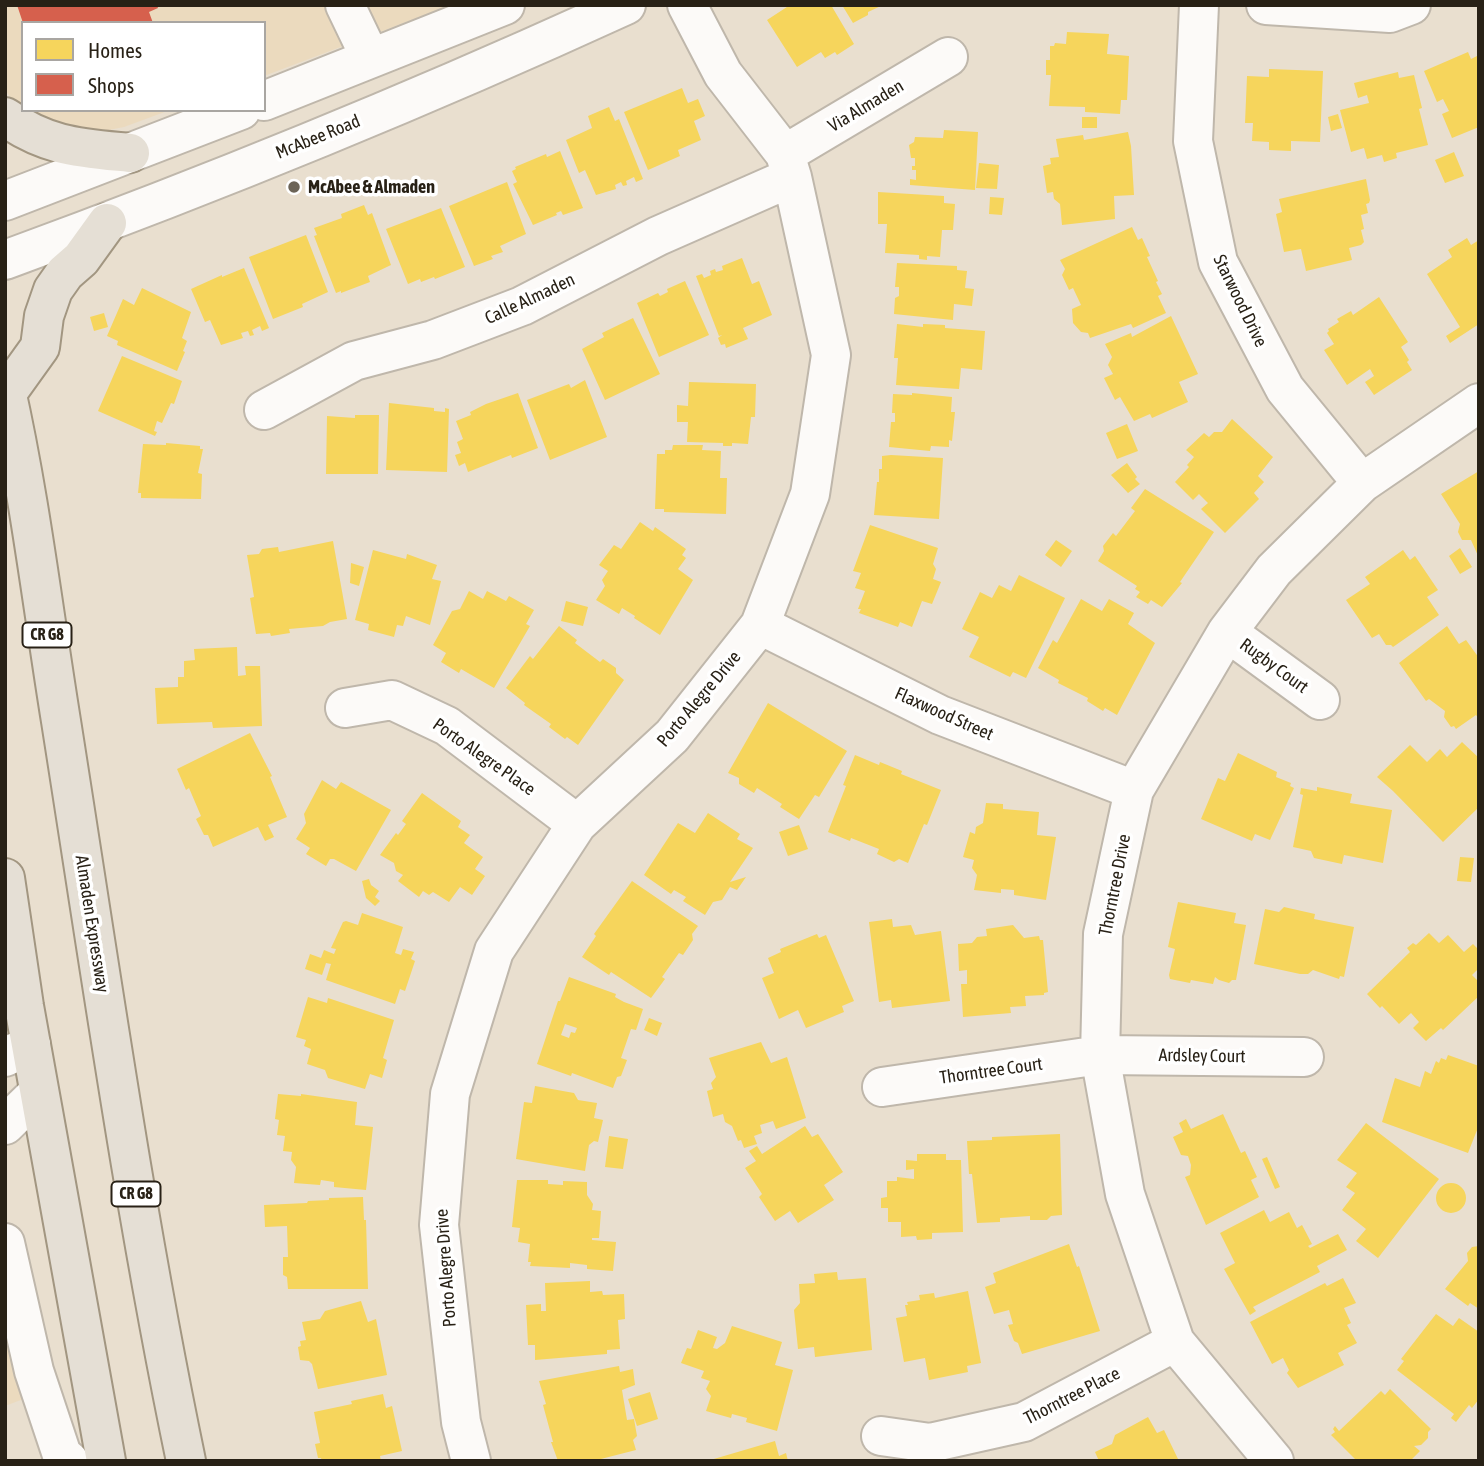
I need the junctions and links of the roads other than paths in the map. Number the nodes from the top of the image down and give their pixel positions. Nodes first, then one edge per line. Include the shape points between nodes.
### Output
1 (345, 5) edge
2 (505, 5) edge
3 (626, 5) edge
4 (687, 5) edge
5 (1199, 5) edge
6 (1266, 5) edge
7 (1411, 5) edge
8 (370, 57) junction
9 (948, 57) dead end
10 (266, 100) edge
11 (236, 112) edge
12 (5, 117) edge
13 (130, 153) junction
14 (788, 166) junction
15 (5, 201) edge
16 (107, 223) junction
17 (5, 260) edge
18 (6, 390) edge
19 (1479, 403) edge
20 (264, 410) dead end
21 (1362, 483) junction
22 (760, 625) junction
23 (1227, 632) junction
24 (1320, 700) dead end
25 (345, 708) dead end
26 (1134, 790) junction
27 (577, 824) junction
28 (5, 878) edge
29 (18, 1051) edge
30 (1100, 1055) junction
31 (1304, 1057) dead end
32 (882, 1087) dead end
33 (39, 1092) junction
34 (5, 1125) edge
35 (5, 1242) edge
36 (12, 1301) edge
37 (1175, 1342) junction
38 (881, 1436) dead end
39 (69, 1461) edge
40 (106, 1461) edge
41 (186, 1461) edge
42 (471, 1461) edge
43 (1274, 1461) edge

1 - 8 street
2 - 8 street
3 - 16 street, McAbee Road
4 - 14 street, Porto Alegre Drive via 723,74
5 - 21 street, Starwood Drive via 1193,141 1218,262 1284,389
6 - 7 street via 1390,13
8 - 10 street
9 - 14 street, Via Almaden
11 - 13 street
12 - 13 main road via 54,142
13 - 15 street
14 - 20 street, Calle Almaden via 522,306 433,340 354,361
14 - 22 street, Porto Alegre Drive via 831,355 810,494
16 - 17 street, McAbee Road
16 - 18 main road via 53,290 40,347
18 - 41 main road, Almaden Expressway / CR G8 via 122,1113
19 - 21 street, Thorntree Drive
21 - 23 street, Thorntree Drive via 1274,570
22 - 26 street, Flaxwood Street via 940,715
22 - 27 street, Porto Alegre Drive via 672,736
23 - 24 street, Rugby Court
23 - 26 street, Thorntree Drive
25 - 27 street, Porto Alegre Place via 392,700 447,726
26 - 30 street, Thorntree Drive via 1103,934
27 - 42 street, Porto Alegre Drive via 494,951 450,1094 439,1225 461,1422
28 - 29 main road
29 - 33 main road
30 - 31 street, Ardsley Court
30 - 32 street, Thorntree Court
30 - 37 street, Thorntree Drive via 1125,1194
33 - 34 street
33 - 40 main road
35 - 36 street
36 - 39 street via 62,1455
37 - 38 street, Thorntree Place via 1024,1422 930,1443
37 - 43 street, Thorntree Drive

